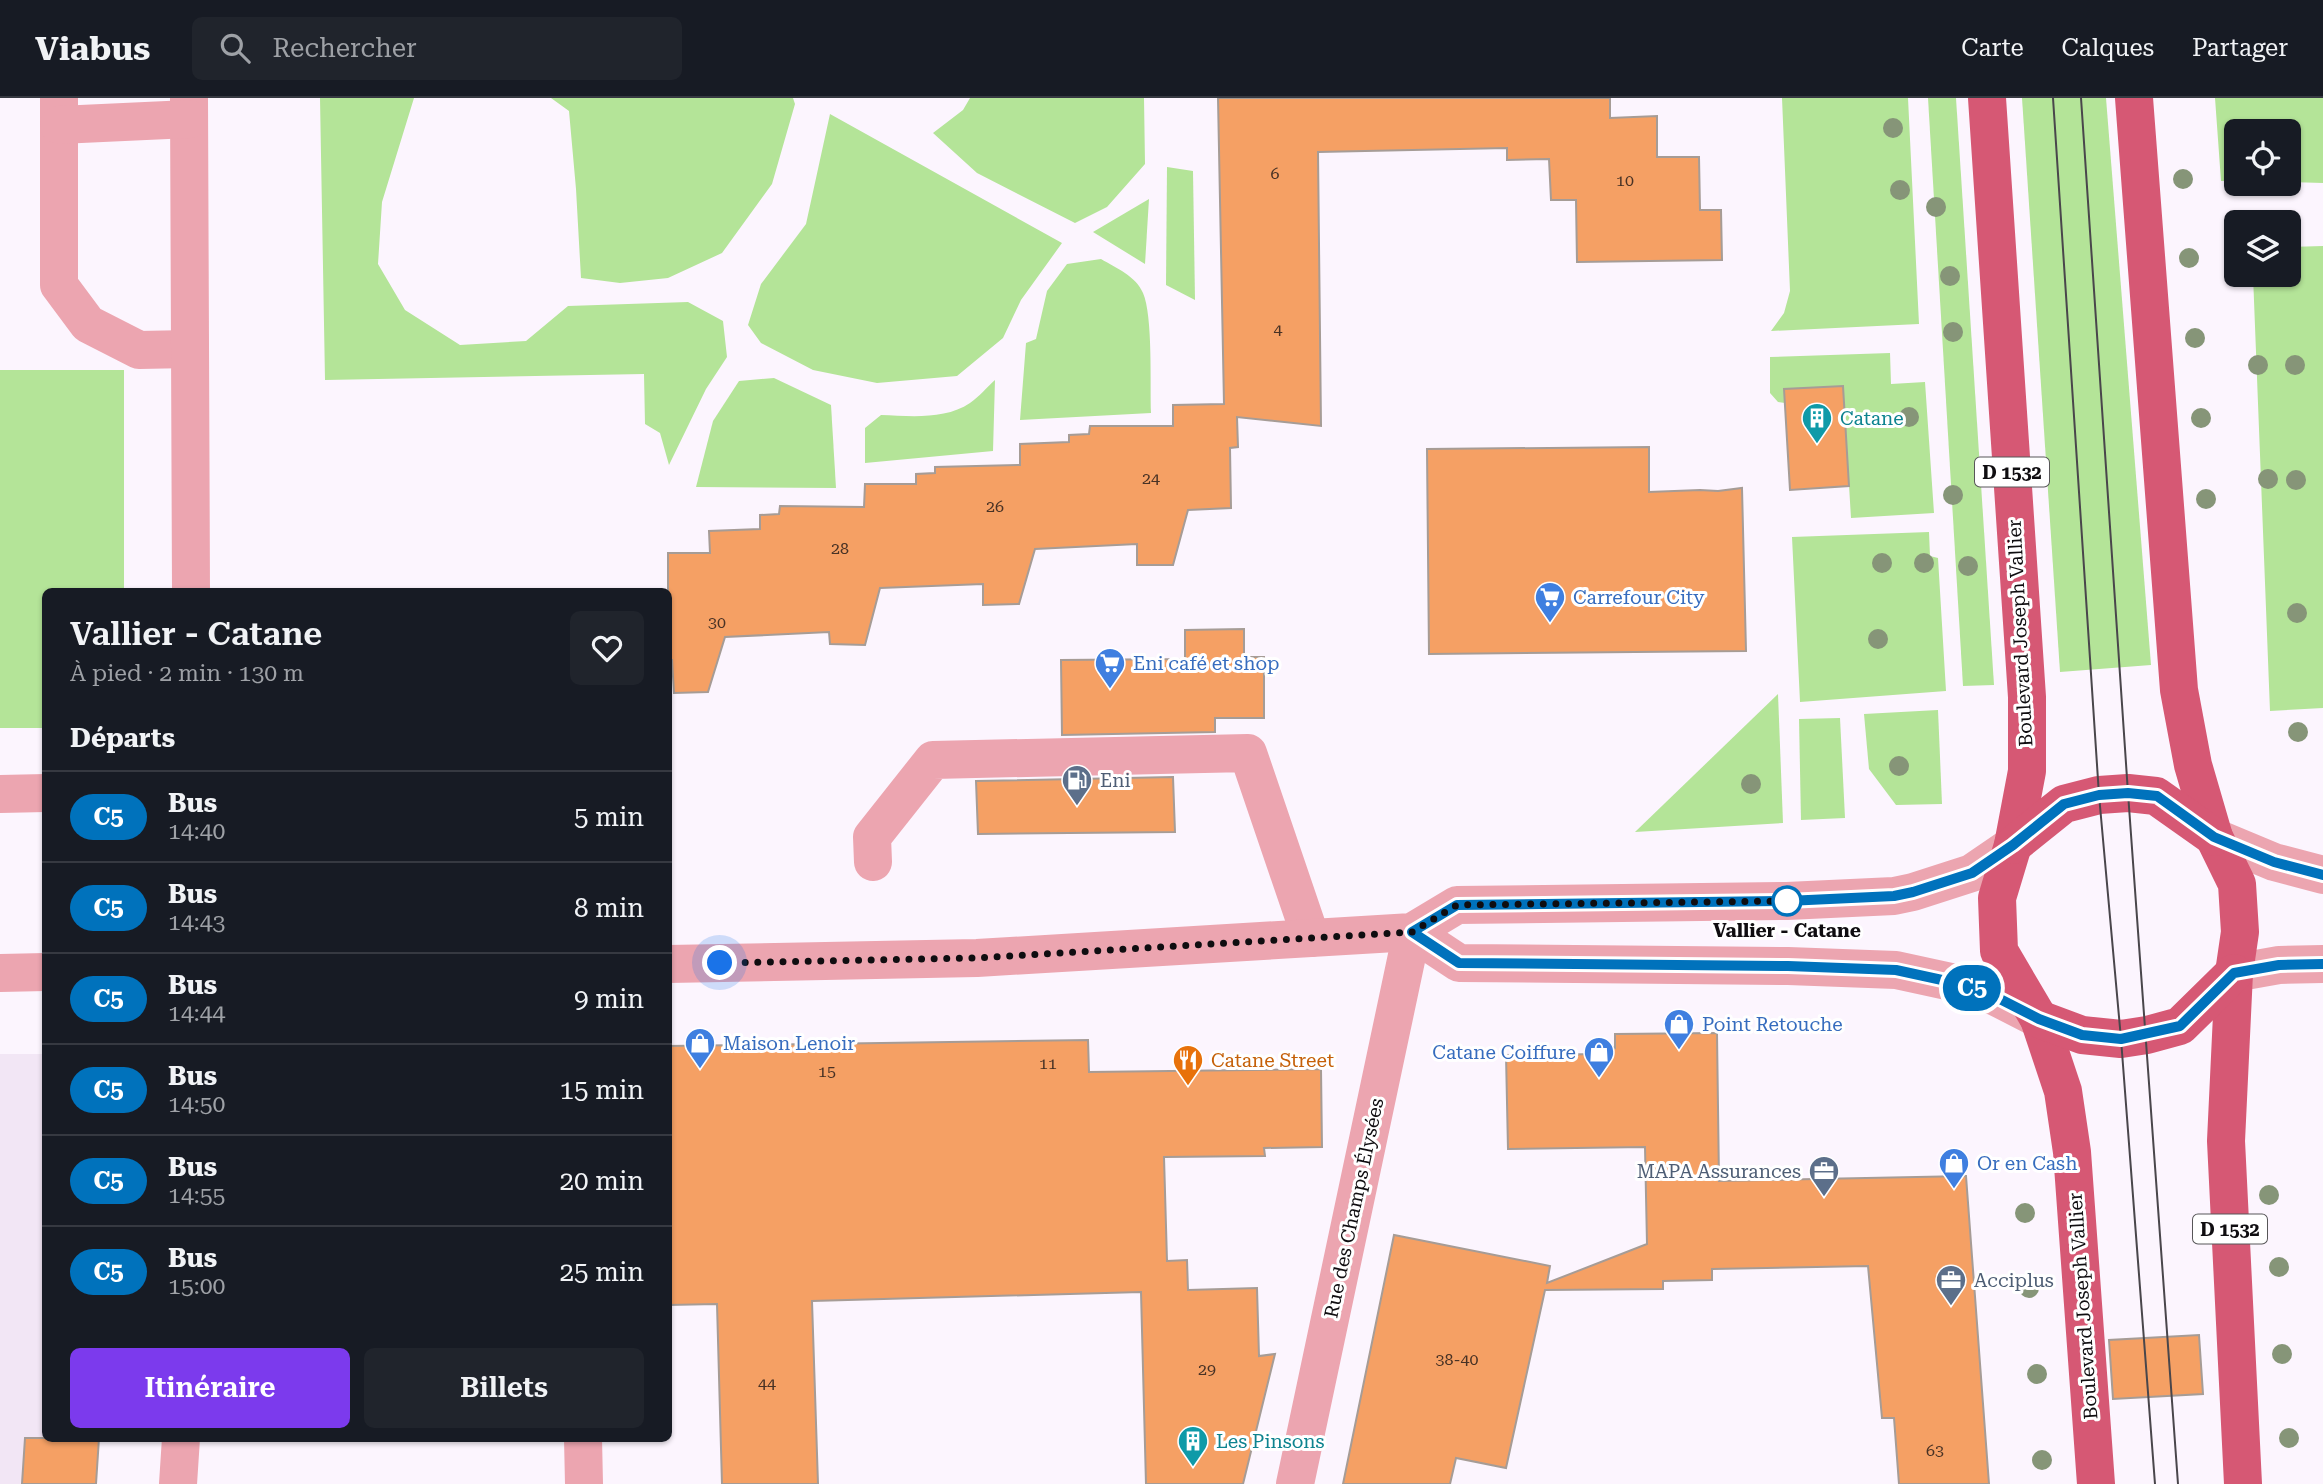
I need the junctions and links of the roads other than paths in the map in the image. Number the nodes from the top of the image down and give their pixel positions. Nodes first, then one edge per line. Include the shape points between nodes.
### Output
1 (1987, 98) edge
2 (2134, 98) edge
3 (189, 109) edge
4 (59, 111) edge
5 (190, 349) junction
6 (191, 588) edge
7 (42, 793) edge
8 (0, 794) edge
9 (2214, 837) junction
10 (2013, 845) junction
11 (873, 862) dead end
12 (2323, 874) edge
13 (1412, 932) junction
14 (1311, 938) junction
15 (672, 964) edge
16 (2323, 964) edge
17 (42, 972) edge
18 (0, 973) edge
19 (2234, 973) junction
20 (2039, 1019) junction
21 (181, 1442) edge
22 (583, 1442) edge
23 (178, 1484) edge
24 (584, 1484) edge
25 (1295, 1484) edge
26 (2096, 1484) edge
27 (2244, 1484) edge

1 - 10 main road, Boulevard Joseph Vallier / D 1532 via 2027,697 2026,771
2 - 9 main road, D 1532 via 2179,690 2193,765
3 - 4 street
3 - 5 street
4 - 5 street via 60,285 88,324 139,350
5 - 6 street
7 - 8 street
9 - 10 main road via 2157,796 2128,793 2064,804
9 - 12 street via 2274,862
9 - 19 main road, D 1532 via 2237,884 2241,932
10 - 13 street via 1972,873 1894,896 1457,905
10 - 20 main road, Boulevard Joseph Vallier / D 1532 via 1997,898 1999,951
11 - 14 street via 872,837 933,760 1248,753
13 - 14 street
13 - 20 street via 1459,963 1896,970 1965,985
13 - 25 street, Rue des Champs Élysées
14 - 15 street via 977,958
16 - 19 street
17 - 18 street
19 - 20 main road via 2180,1026 2147,1035 2121,1039 2082,1035
19 - 27 main road, D 1532 via 2226,1141
20 - 26 main road, Boulevard Joseph Vallier / D 1532 via 2063,1091 2072,1152
21 - 23 street
22 - 24 street

